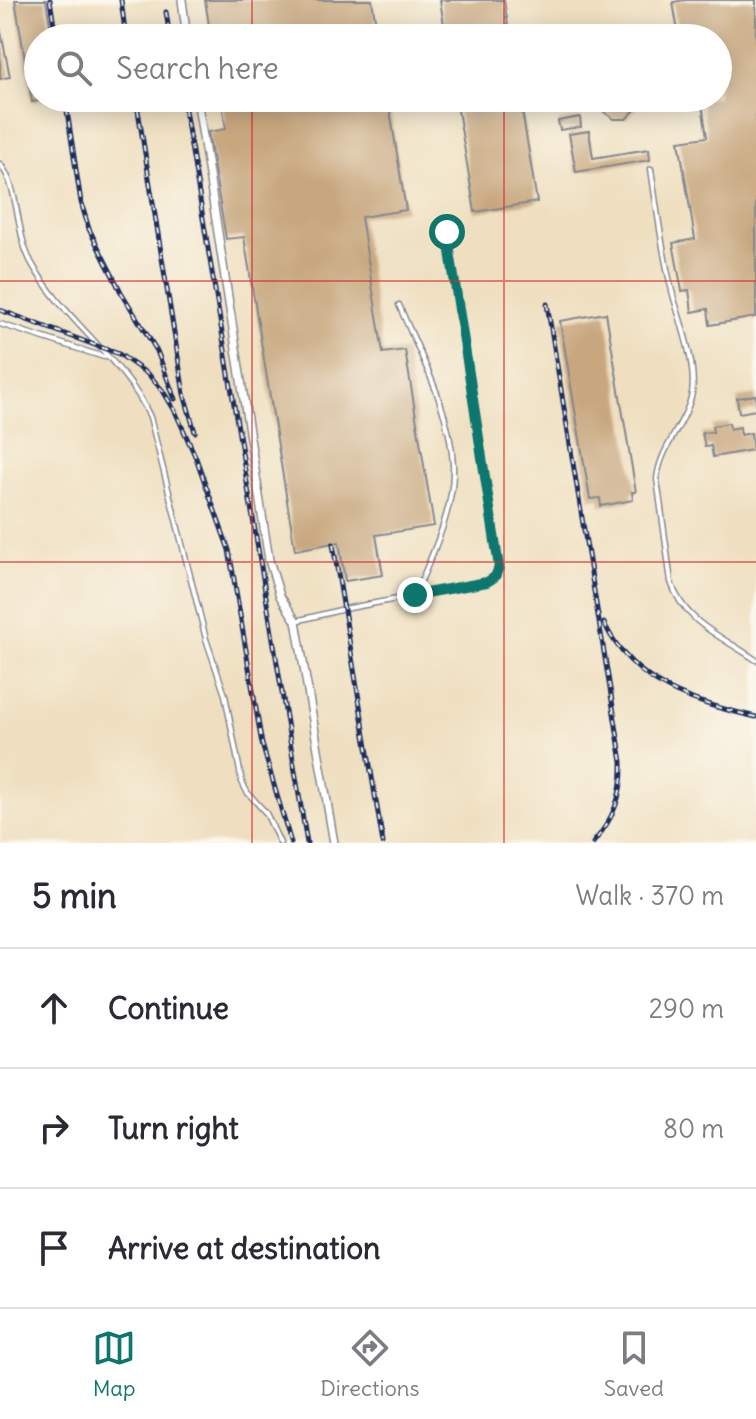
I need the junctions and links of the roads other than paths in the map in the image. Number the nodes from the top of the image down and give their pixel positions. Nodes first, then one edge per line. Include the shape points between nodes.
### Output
1 (182, 0) edge
2 (185, 24) edge
3 (199, 112) edge
4 (0, 164) edge
5 (651, 169) dead end
6 (447, 232) dead end
7 (399, 305) dead end
8 (0, 324) edge
9 (107, 357) junction
10 (415, 595) junction
11 (296, 621) junction
12 (756, 660) edge
13 (280, 843) edge
14 (334, 843) edge

1 - 2 street
3 - 11 street via 269,560 280,596
4 - 9 lane via 31,262
5 - 12 lane via 693,388 657,479 671,582 689,615
6 - 10 lane via 499,567 487,582
7 - 10 lane via 444,417 453,465 444,522
8 - 9 lane
9 - 13 lane via 130,381 150,417 225,695 242,782
10 - 11 lane
11 - 14 street

